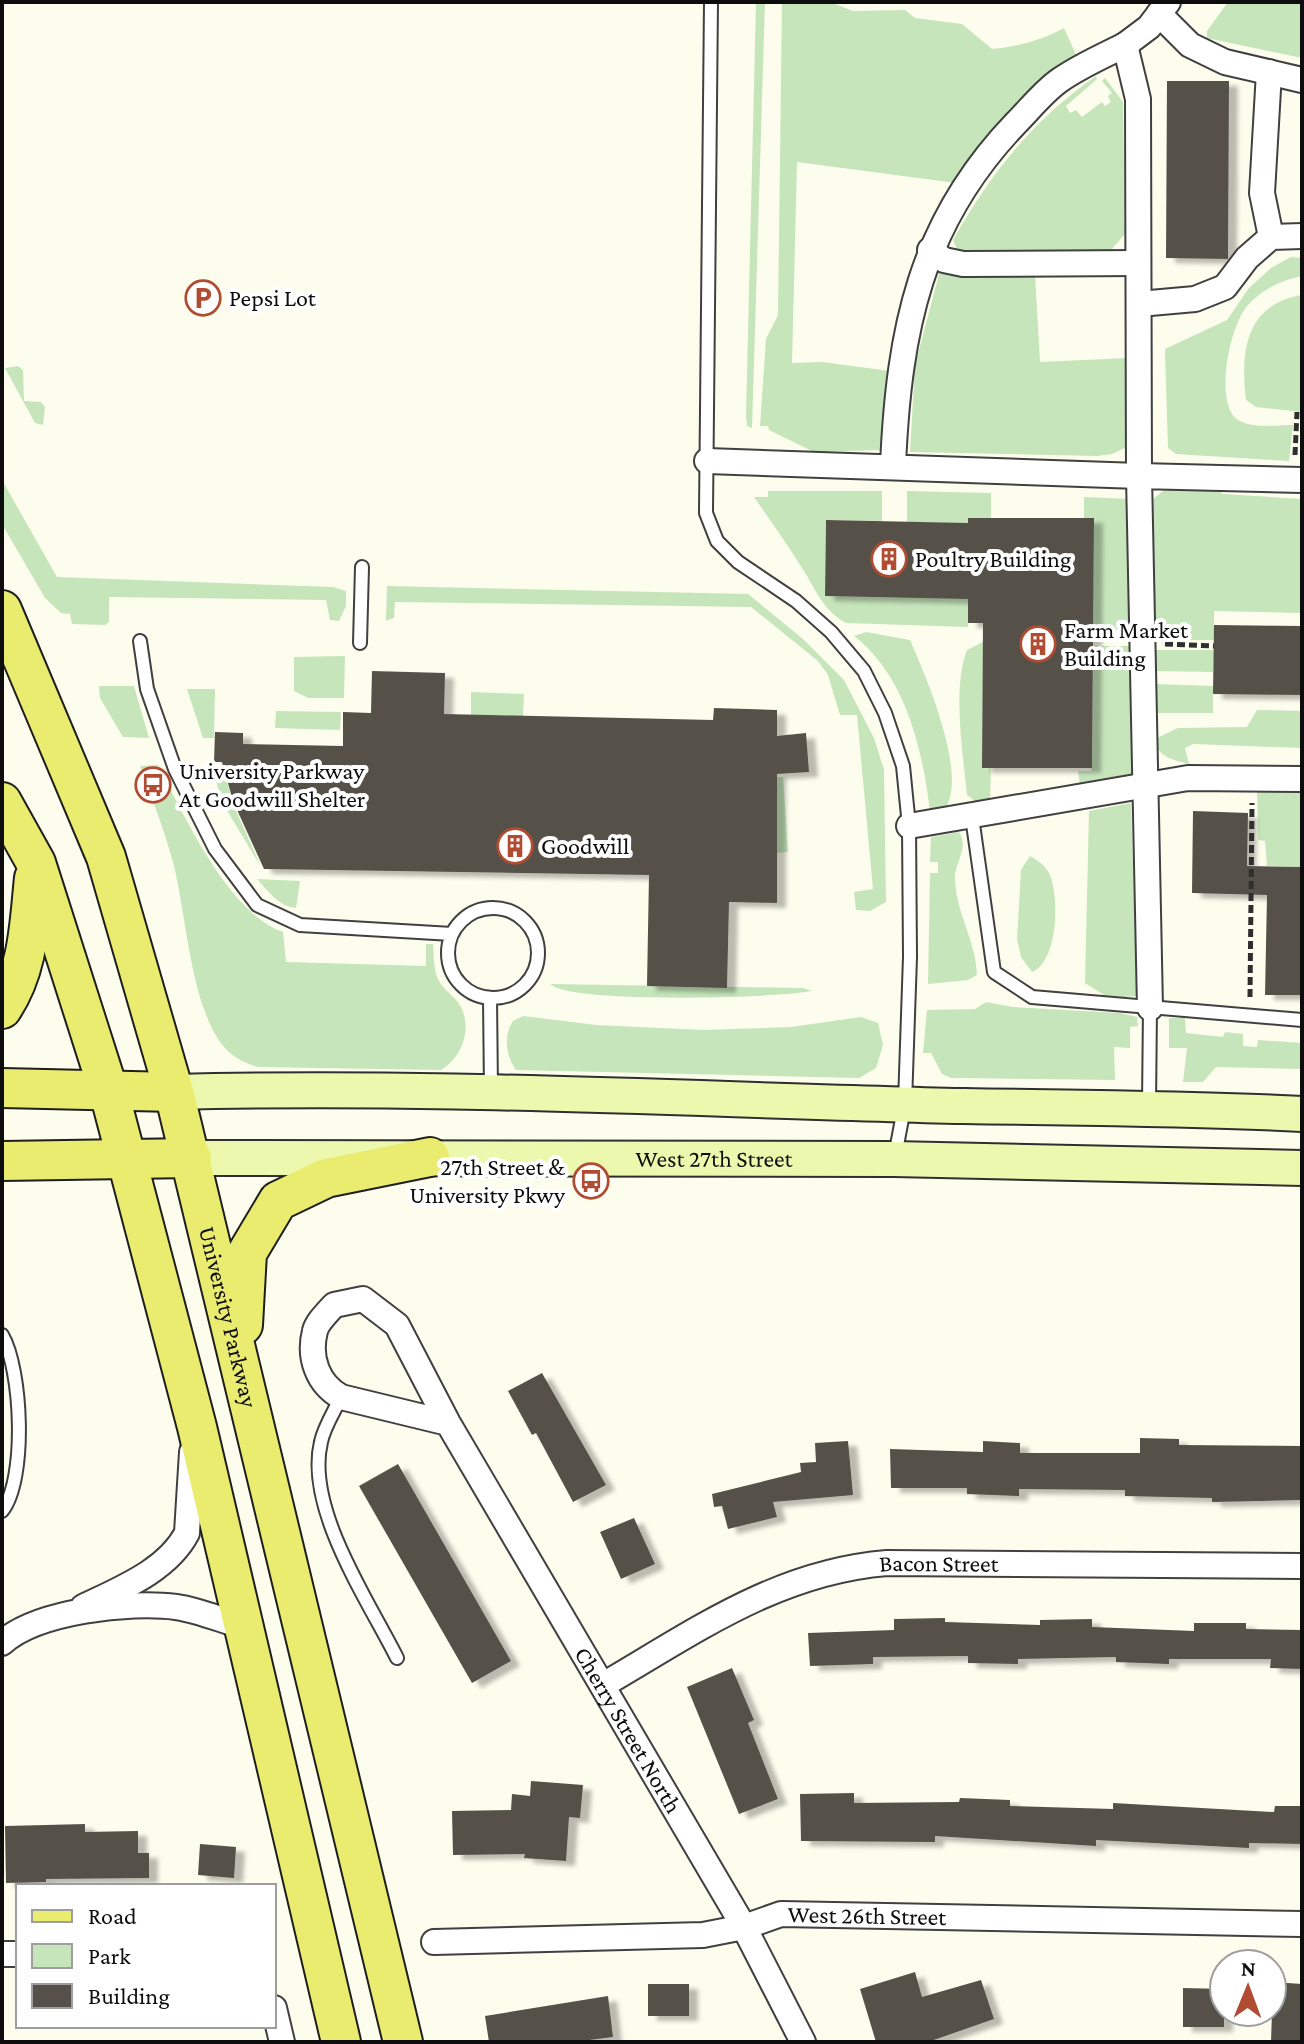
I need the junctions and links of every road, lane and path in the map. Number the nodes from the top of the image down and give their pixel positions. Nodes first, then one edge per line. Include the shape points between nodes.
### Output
1 (711, 2) edge
2 (1164, 8) edge
3 (1125, 45) junction
4 (1269, 72) junction
5 (1302, 80) edge
6 (1302, 236) edge
7 (1271, 237) junction
8 (930, 250) junction
9 (1138, 263) junction
10 (1139, 304) junction
11 (1297, 412) dead end
12 (707, 461) junction
13 (893, 465) junction
14 (1139, 476) junction
15 (1298, 480) edge
16 (362, 567) dead end
17 (2, 610) edge
18 (140, 641) dead end
19 (360, 643) dead end
20 (1253, 779) junction
21 (1302, 779) edge
22 (1145, 785) junction
23 (2, 802) edge
24 (972, 817) junction
25 (909, 826) junction
26 (36, 863) junction
27 (452, 934) junction
28 (490, 998) junction
29 (1150, 1008) junction
30 (2, 1009) edge
31 (1250, 1016) junction
32 (1302, 1020) edge
33 (2, 1088) edge
34 (109, 1092) junction
35 (174, 1092) junction
36 (491, 1093) junction
37 (905, 1103) junction
38 (1149, 1107) junction
39 (1302, 1114) edge
40 (430, 1157) junction
41 (192, 1158) junction
42 (894, 1159) junction
43 (2, 1161) edge
44 (126, 1162) junction
45 (1302, 1168) edge
46 (2, 1335) edge
47 (241, 1372) junction
48 (341, 1397) junction
49 (448, 1423) junction
50 (197, 1427) junction
51 (2, 1511) edge
52 (1302, 1566) edge
53 (72, 1612) junction
54 (242, 1626) junction
55 (2, 1643) edge
56 (397, 1658) dead end
57 (603, 1685) junction
58 (1302, 1924) edge
59 (744, 1927) junction
60 (434, 1942) dead end
61 (276, 2016) edge
62 (282, 2042) edge
63 (341, 2042) edge
64 (403, 2042) edge
65 (803, 2042) edge

1 - 12 lane
2 - 3 street
2 - 4 street via 1190,45 1225,62
3 - 8 street via 1058,81 987,154
3 - 9 street via 1138,99
4 - 5 street
4 - 7 street via 1262,193
6 - 7 street
7 - 10 street via 1225,287 1195,299
8 - 9 street via 963,264
8 - 13 street via 907,327
9 - 10 street
10 - 14 street
11 - 15 path
12 - 13 street
12 - 25 lane via 706,513 717,541 738,562 796,601 864,671 903,766
13 - 14 street
14 - 15 street
14 - 22 street
16 - 19 lane
17 - 35 main road, University Parkway via 106,857
18 - 27 lane via 147,689 175,769 215,849 257,905 300,925
20 - 21 street
20 - 22 street via 1188,778
20 - 31 path
22 - 24 street
22 - 29 street
23 - 26 main road
24 - 25 street
24 - 29 lane via 994,972 1032,997
25 - 37 lane
26 - 30 main road via 25,964
26 - 34 main road
27 - 28 lane via 448,963 454,976 463,987
27 - 28 lane via 471,913 499,908 526,921 534,934 539,948 530,978 506,996
28 - 36 lane
29 - 31 lane
29 - 38 lane
31 - 32 lane
33 - 34 main road
34 - 35 main road
34 - 44 main road
35 - 36 street
35 - 41 main road, University Parkway
36 - 37 street
37 - 38 street
37 - 42 lane
38 - 39 street
40 - 41 street, West 27th Street
40 - 42 street, West 27th Street
40 - 47 main road via 326,1178 278,1201 247,1253
41 - 44 main road, West 27th Street
41 - 47 main road, University Parkway
42 - 45 street, West 27th Street
43 - 44 main road, West 27th Street
44 - 50 main road
46 - 51 lane via 16,1373 16,1481
47 - 64 main road, University Parkway
48 - 49 street
48 - 49 street, Cherry Street North via 325,1388 313,1361 315,1329 334,1305 363,1299 397,1325
48 - 56 lane via 321,1439 320,1479 337,1542
49 - 57 street, Cherry Street North
50 - 53 street via 187,1533 181,1545 142,1576
50 - 54 main road
52 - 57 street, Bacon Street via 849,1566 775,1588
53 - 54 street via 176,1607
53 - 55 street via 34,1622
54 - 63 main road
57 - 59 street, Cherry Street North
58 - 59 street, West 26th Street via 781,1914
59 - 60 street, West 26th Street via 703,1935
59 - 65 street, Cherry Street North
61 - 62 street

